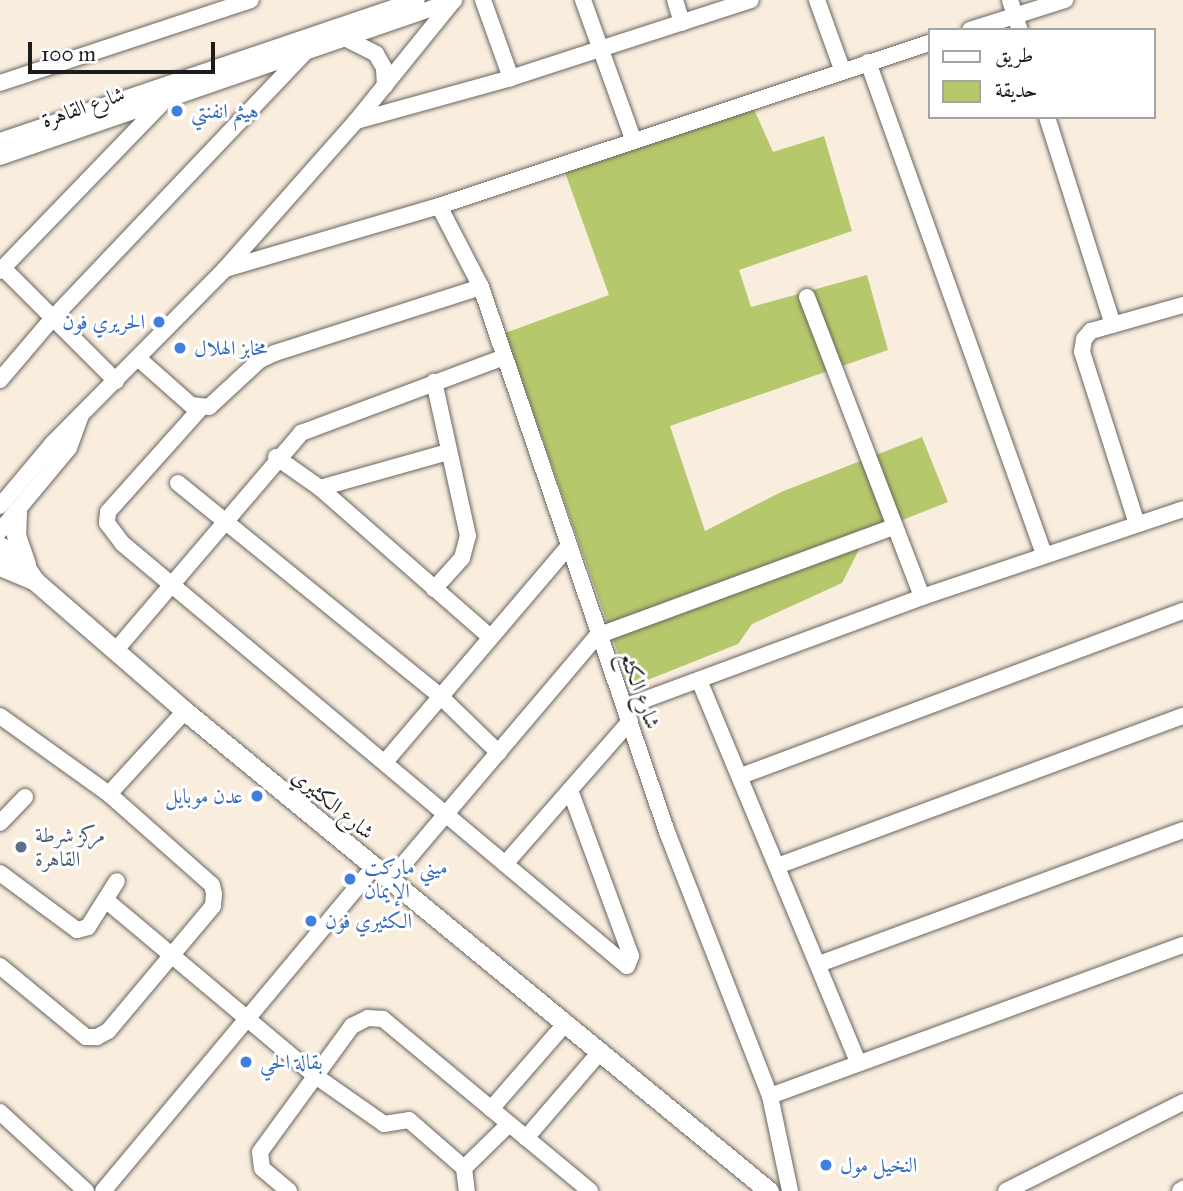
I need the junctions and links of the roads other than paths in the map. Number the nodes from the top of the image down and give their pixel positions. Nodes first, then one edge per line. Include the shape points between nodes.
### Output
1 (251, 0) edge
2 (417, 0) edge
3 (455, 0) edge
4 (483, 0) edge
5 (583, 0) edge
6 (675, 0) edge
7 (751, 0) edge
8 (817, 0) edge
9 (1065, 0) edge
10 (1015, 15) edge
11 (682, 23) junction
12 (976, 28) edge
13 (345, 38) junction
14 (928, 43) edge
15 (601, 50) junction
16 (306, 51) junction
17 (868, 62) junction
18 (842, 69) junction
19 (511, 78) junction
20 (0, 83) edge
21 (385, 86) junction
22 (165, 101) junction
23 (1048, 119) edge
24 (356, 121) junction
25 (633, 139) junction
26 (0, 141) edge
27 (7, 155) edge
28 (0, 167) edge
29 (439, 206) junction
30 (225, 269) junction
31 (1, 270) edge
32 (481, 287) junction
33 (807, 298) dead end
34 (1183, 305) edge
35 (51, 320) junction
36 (1113, 325) junction
37 (504, 357) junction
38 (139, 359) junction
39 (0, 380) edge
40 (116, 381) junction
41 (434, 382) junction
42 (200, 409) junction
43 (448, 452) junction
44 (276, 457) junction
45 (178, 483) dead end
46 (320, 488) junction
47 (4, 506) edge
48 (1183, 509) edge
49 (222, 521) junction
50 (1137, 524) junction
51 (893, 527) junction
52 (0, 531) edge
53 (0, 545) edge
54 (567, 548) junction
55 (1044, 554) junction
56 (0, 566) edge
57 (31, 573) junction
58 (170, 583) junction
59 (434, 589) junction
60 (922, 597) junction
61 (1183, 611) edge
62 (488, 635) junction
63 (597, 636) junction
64 (115, 651) junction
65 (699, 680) junction
66 (439, 695) junction
67 (185, 711) junction
68 (627, 714) junction
69 (0, 716) edge
70 (1183, 716) edge
71 (499, 753) junction
72 (385, 762) junction
73 (741, 776) junction
74 (570, 790) junction
75 (109, 794) junction
76 (25, 797) dead end
77 (447, 813) junction
78 (0, 822) edge
79 (1183, 830) edge
80 (505, 864) junction
81 (780, 865) junction
82 (374, 867) junction
83 (0, 873) edge
84 (390, 880) junction
85 (117, 881) dead end
86 (107, 901) junction
87 (1183, 945) edge
88 (172, 952) junction
89 (819, 964) junction
90 (0, 965) edge
91 (247, 1015) junction
92 (565, 1024) junction
93 (600, 1052) junction
94 (858, 1062) junction
95 (317, 1077) junction
96 (770, 1096) junction
97 (1183, 1102) edge
98 (491, 1109) junction
99 (0, 1112) edge
100 (509, 1124) junction
101 (526, 1138) junction
102 (464, 1168) junction
103 (584, 1189) edge
104 (86, 1191) edge
105 (103, 1191) edge
106 (289, 1191) edge
107 (467, 1191) edge
108 (769, 1191) edge
109 (790, 1191) edge
110 (1006, 1191) edge

1 - 20 street
2 - 26 street, شارع القاهرة
3 - 13 street, شارع القاهرة
3 - 21 street
4 - 19 street
5 - 15 street
6 - 11 street
7 - 11 street
8 - 18 street
9 - 10 street
10 - 12 street
11 - 15 street
13 - 16 street, شارع القاهرة
13 - 21 street via 376,54 384,68
14 - 17 street
15 - 19 street
15 - 25 street
16 - 22 street, شارع القاهرة
16 - 35 street
17 - 18 street
17 - 55 street
18 - 25 street
19 - 24 street
21 - 24 street
22 - 27 street, شارع القاهرة
22 - 31 street
23 - 36 street
24 - 30 street
25 - 29 street
27 - 28 street
29 - 30 street
29 - 32 street, شارع الكثع
30 - 38 street
31 - 35 street
32 - 37 street, شارع الكثع
32 - 42 street via 275,353 260,360 209,407
33 - 51 street
34 - 36 street
35 - 39 street
35 - 40 street
36 - 50 street via 1091,331 1082,352
37 - 41 street
37 - 54 street, شارع الكثع
38 - 40 street
38 - 42 street
40 - 47 street via 80,417 69,448
41 - 43 street
41 - 44 street via 321,423 301,433
42 - 58 street via 105,517 123,544
43 - 46 street
43 - 59 street via 468,536 462,558
44 - 46 street
44 - 49 street
45 - 49 street
46 - 59 street
47 - 52 street
47 - 57 main road
48 - 50 street
49 - 58 street
49 - 66 street
50 - 55 street
51 - 60 street
51 - 63 street
53 - 57 main road, شارع الكثيري
54 - 62 street
54 - 63 street, شارع الكثع
55 - 60 street
56 - 57 main road, شارع الكثيري
57 - 64 main road, شارع الكثيري
58 - 64 street
58 - 72 street
59 - 62 street
60 - 65 street
61 - 73 street
62 - 66 street
63 - 68 street, شارع الكثع
63 - 71 street
64 - 67 main road, شارع الكثيري
65 - 68 street
65 - 73 street
66 - 71 street
66 - 72 street
67 - 75 street
67 - 82 main road, شارع الكثيري
68 - 74 street
68 - 96 street, شارع الكثع via 667,832
69 - 75 street
70 - 81 street
71 - 77 street
72 - 77 street
73 - 81 street
74 - 80 street
74 - 80 street via 631,964 621,965
75 - 88 street via 212,885 213,906
76 - 78 street
77 - 80 street
77 - 84 street
79 - 89 street
81 - 89 street
82 - 84 main road, شارع الكثيري
82 - 91 street
83 - 86 street via 77,930 88,927
84 - 92 main road, شارع الكثيري
85 - 86 street
86 - 88 street
87 - 94 street
88 - 90 street via 108,1031 97,1037 86,1037
88 - 91 street
89 - 94 street
91 - 95 street
91 - 105 street
92 - 93 main road, شارع الكثيري
92 - 98 street
93 - 101 street
93 - 108 main road, شارع الكثيري
94 - 96 street
95 - 98 street via 352,1026 368,1018 383,1019
95 - 102 street via 384,1124 408,1120
95 - 106 street via 260,1152 262,1168
96 - 109 street, شارع الكثع
97 - 110 street
98 - 100 street
99 - 104 street
100 - 101 street
100 - 102 street
101 - 103 street
102 - 107 street

